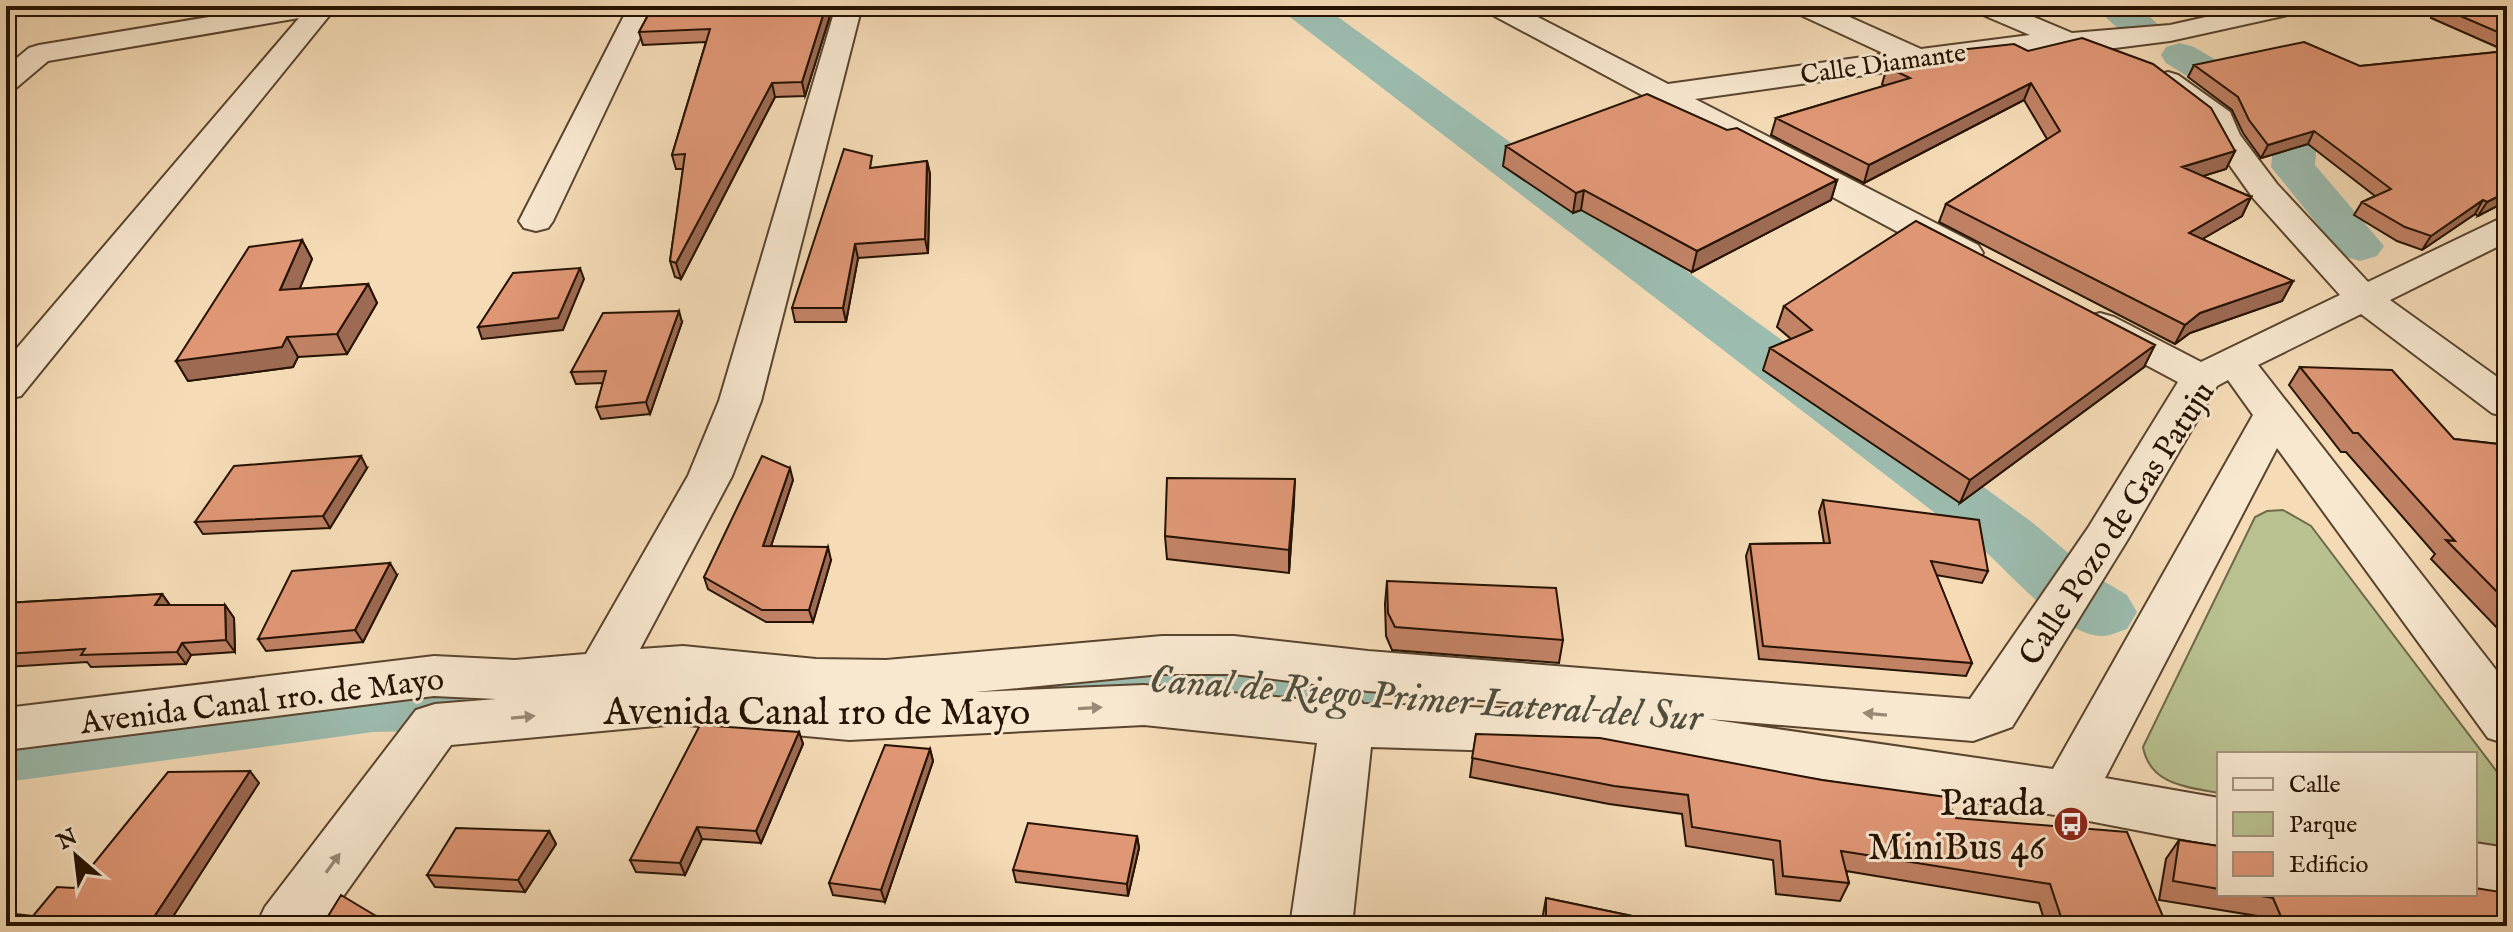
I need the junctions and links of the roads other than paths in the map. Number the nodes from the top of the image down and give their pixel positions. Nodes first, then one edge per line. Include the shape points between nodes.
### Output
1 (323, 6) edge
2 (642, 6) edge
3 (849, 6) edge
4 (1496, 6) edge
5 (1803, 6) edge
6 (1985, 6) edge
7 (2292, 6) edge
8 (2115, 40) junction
9 (2070, 43) junction
10 (1917, 58) junction
11 (6, 82) edge
12 (1664, 94) junction
13 (536, 221) dead end
14 (2507, 228) edge
15 (1989, 266) edge
16 (2362, 297) junction
17 (2074, 311) edge
18 (2217, 369) junction
19 (6, 387) edge
20 (2507, 404) edge
21 (2273, 416) junction
22 (1314, 665) junction
23 (601, 674) junction
24 (1953, 721) joint
25 (2507, 723) edge
26 (1347, 725) junction
27 (6, 729) edge
28 (2068, 794) junction
29 (2217, 822) edge
30 (2477, 868) edge
31 (2507, 874) edge
32 (287, 926) edge
33 (1321, 926) edge

1 - 11 street via 39,54
1 - 19 street
2 - 13 street
3 - 23 street via 740,401 710,476
4 - 12 street
5 - 10 street
6 - 9 street
7 - 8 street, Calle Diamante
8 - 9 street, Calle Diamante
8 - 16 street via 2219,119 2225,136 2265,191
9 - 10 street, Calle Diamante
10 - 12 street, Calle Diamante
12 - 15 street
14 - 16 street, Calle Pozo de Gas Patuju
16 - 18 street, Calle Pozo de Gas Patuju
16 - 20 street
17 - 18 street
18 - 21 street
18 - 24 street, Calle Pozo de Gas Patuju via 1993,712
21 - 25 street
21 - 28 street
22 - 23 street, Avenida Canal 1ro. de Mayo via 1234,655 1162,655 886,680 816,679 683,665
24 -> 22 street, Avenida Canal 1ro. de Mayo
22 - 26 street
23 - 27 street, Avenida Canal 1ro. de Mayo via 515,680 434,676
26 - 28 street, Avenida Canal 1ro de Mayo via 1672,735
32 -> 26 street, Avenida Canal 1ro de Mayo via 435,725 677,704 849,719 1144,705
26 - 33 street
28 - 29 street, Avenida Canal 1ro de Mayo
30 - 31 street

